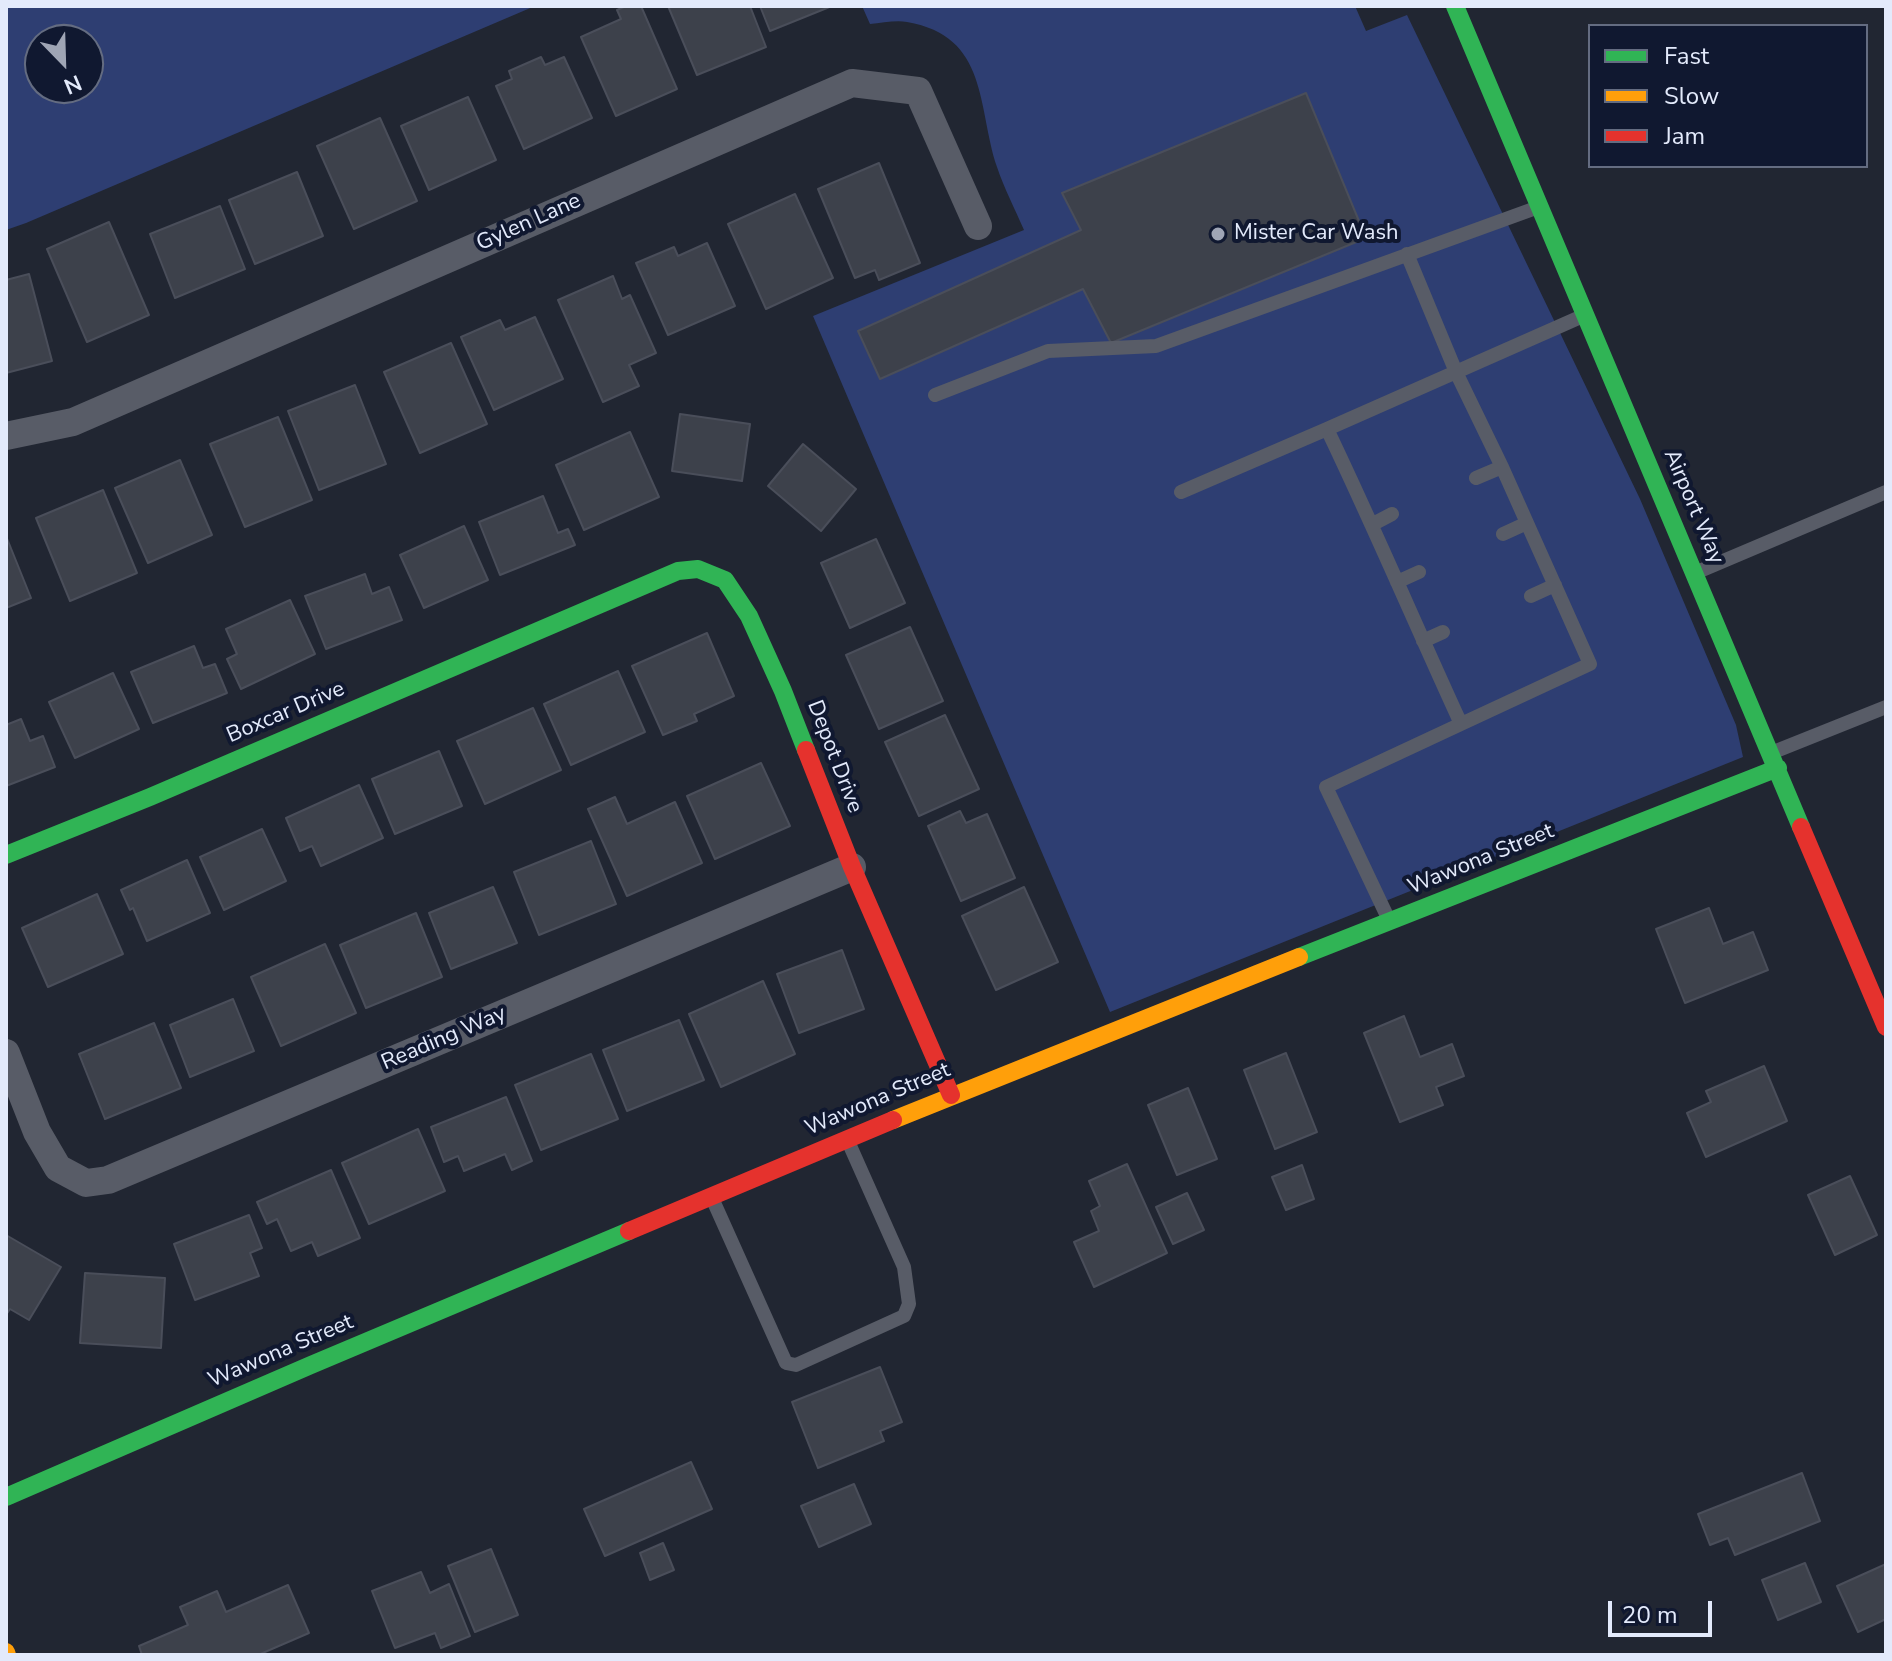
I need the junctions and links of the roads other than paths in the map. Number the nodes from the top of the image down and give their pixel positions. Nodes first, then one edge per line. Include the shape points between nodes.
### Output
1 (1455, 6) edge
2 (1540, 207) junction
3 (978, 226) dead end
4 (1407, 254) junction
5 (1586, 315) junction
6 (1456, 372) junction
7 (935, 395) dead end
8 (1327, 429) junction
9 (6, 436) edge
10 (1502, 467) junction
11 (1476, 478) dead end
12 (1181, 492) dead end
13 (1886, 492) edge
14 (1392, 514) dead end
15 (1527, 523) junction
16 (1373, 524) junction
17 (1503, 534) dead end
18 (1419, 572) dead end
19 (1695, 573) junction
20 (1397, 582) junction
21 (1555, 585) junction
22 (1531, 596) dead end
23 (583, 612) joint
24 (1443, 632) dead end
25 (1423, 641) junction
26 (1886, 707) edge
27 (1461, 724) junction
28 (1774, 761) junction
29 (6, 855) edge
30 (852, 867) junction
31 (1390, 922) junction
32 (1886, 1027) edge
33 (6, 1053) edge
34 (951, 1095) junction
35 (847, 1139) junction
36 (711, 1196) junction
37 (6, 1497) edge

1 - 2 street, Airport Way
2 - 4 lane
2 - 5 street, Airport Way
3 - 9 street, Gylen Lane via 918,91 852,83 73,422
4 - 6 lane
4 - 7 lane via 1156,346 1048,351
5 - 6 lane
5 - 19 street, Airport Way
6 - 8 lane
6 - 10 lane
8 - 12 lane
8 - 16 lane
10 - 11 lane
10 - 15 lane
13 - 19 lane
14 - 16 lane
15 - 17 lane
15 - 21 lane
16 - 20 lane
18 - 20 lane
19 - 28 street, Airport Way
20 - 25 lane
21 - 22 lane
21 - 27 lane via 1590,664
23 - 29 street, Boxcar Drive
23 - 30 street, Depot Drive via 678,571 698,569 725,580 749,616 783,691
24 - 25 lane
25 - 27 lane
26 - 28 lane
27 - 31 lane via 1326,787
28 - 31 street, Wawona Street
28 - 32 street, Airport Way
30 - 33 street, Reading Way via 108,1180 86,1183 58,1168 37,1132
30 - 34 street, Depot Drive
31 - 34 street, Wawona Street
34 - 35 street, Wawona Street
35 - 36 street, Wawona Street
35 - 36 lane via 904,1267 909,1304 904,1316 796,1365 786,1363
36 - 37 street, Wawona Street

